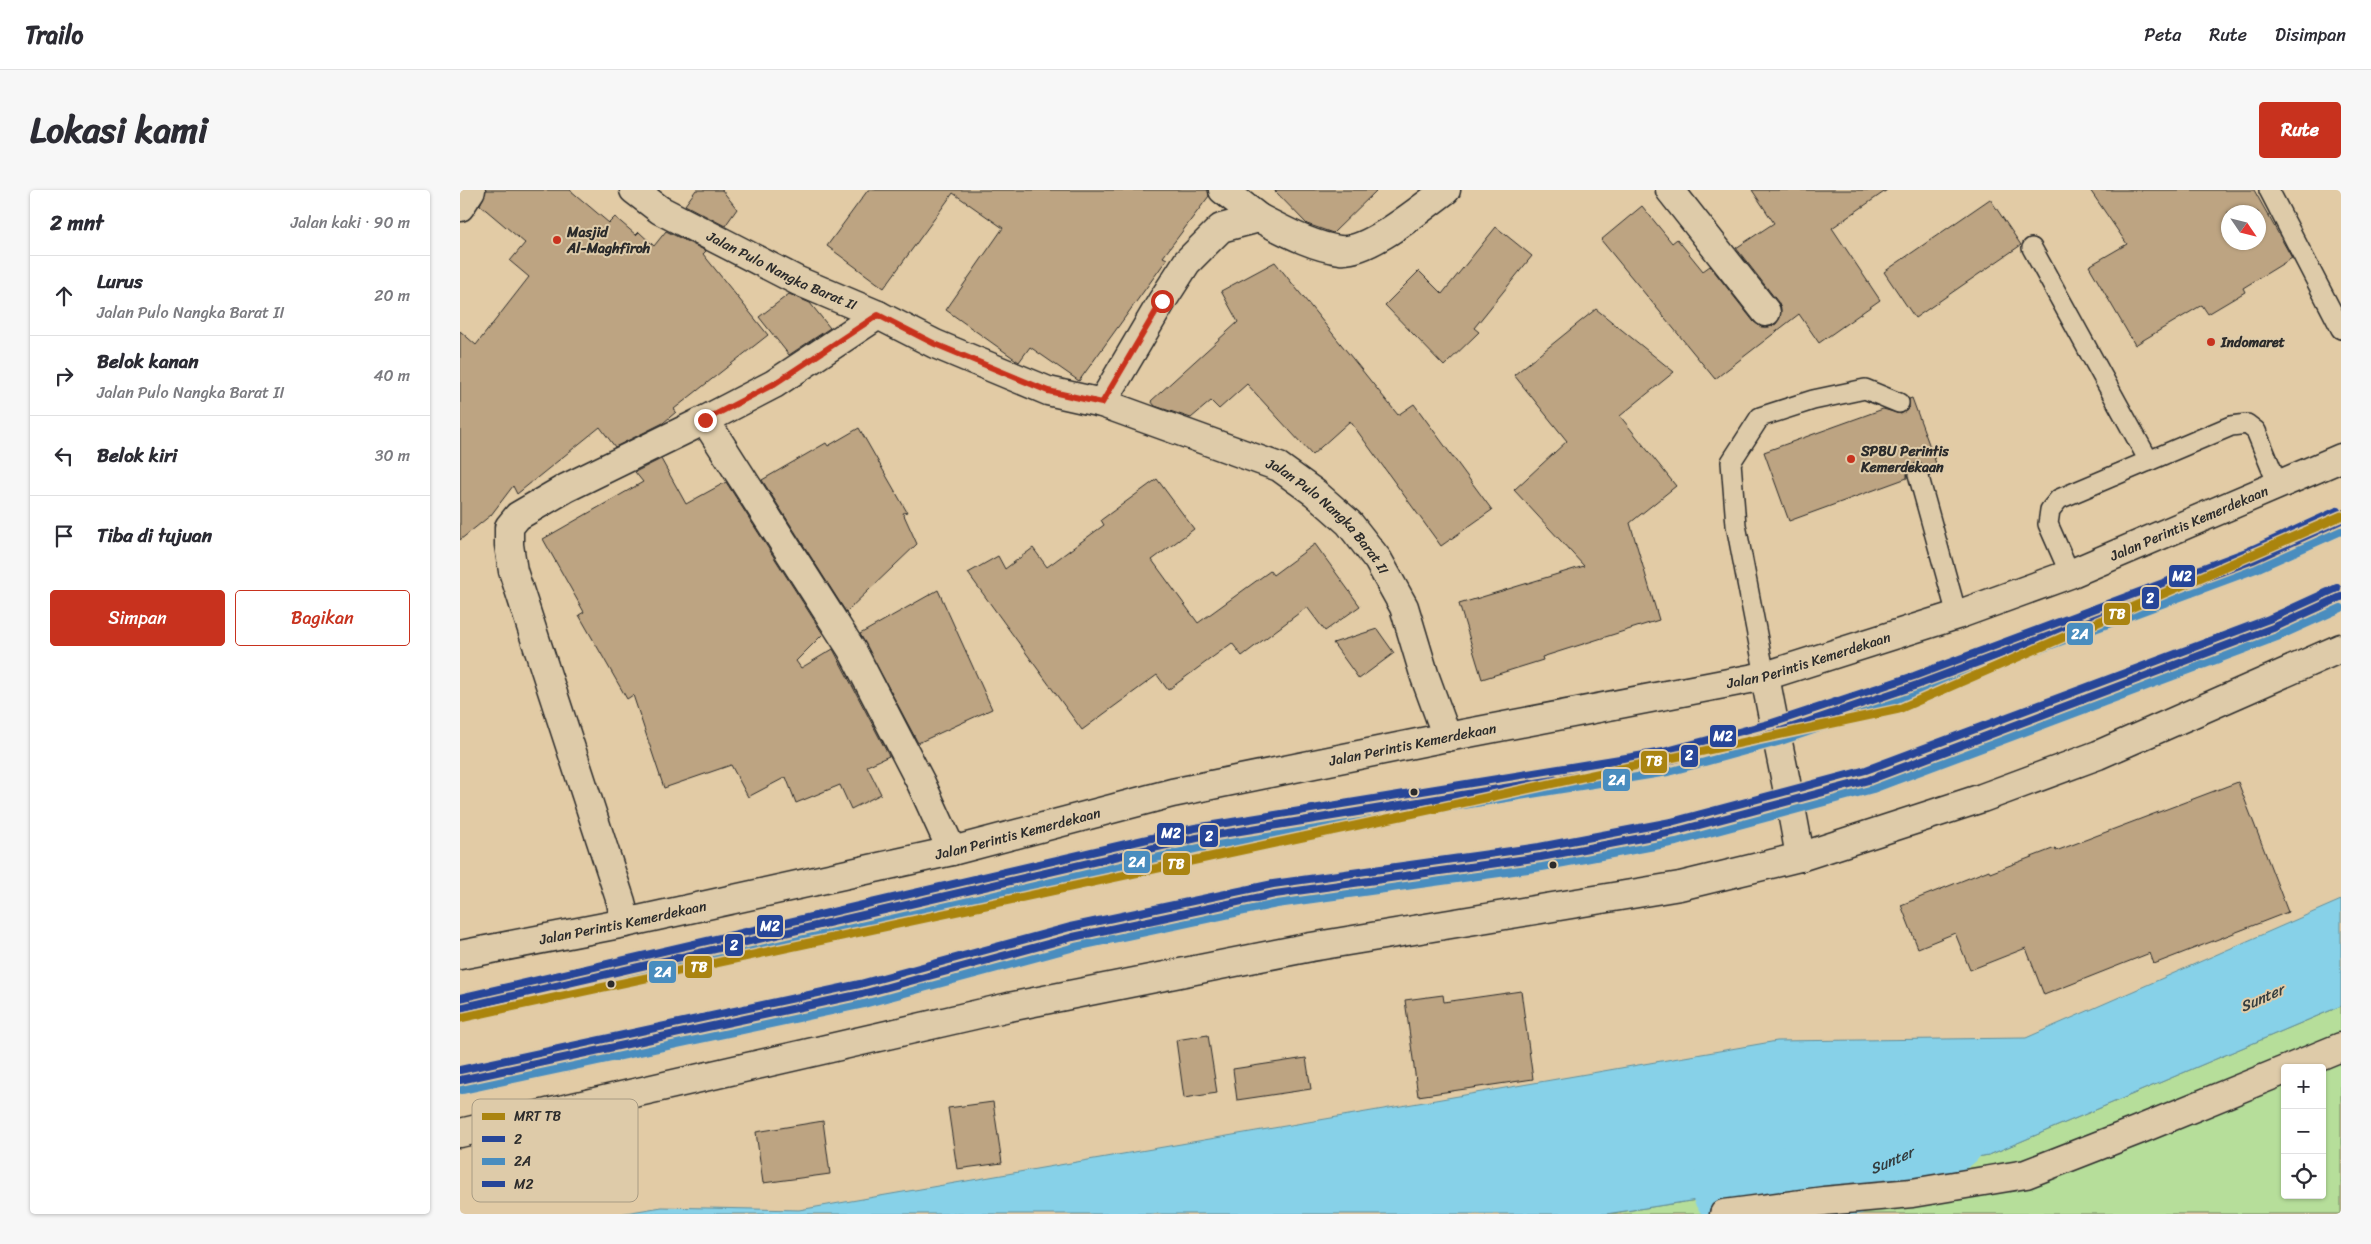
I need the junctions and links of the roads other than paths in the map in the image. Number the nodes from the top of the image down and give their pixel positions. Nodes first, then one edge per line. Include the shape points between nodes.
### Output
1 (471, 190) edge
2 (634, 190) edge
3 (1223, 190) edge
4 (1446, 190) edge
5 (1670, 190) edge
6 (2269, 190) edge
7 (460, 207) edge
8 (1259, 218) junction
9 (2032, 248) dead end
10 (1766, 312) dead end
11 (878, 315) junction
12 (2341, 329) edge
13 (1102, 403) junction
14 (1899, 403) dead end
15 (705, 420) junction
16 (2341, 458) edge
17 (2148, 461) junction
18 (1918, 474) dead end
19 (2278, 485) junction
20 (2341, 520) edge
21 (2070, 574) junction
22 (2341, 597) edge
23 (1957, 615) junction
24 (2341, 648) edge
25 (1765, 676) junction
26 (1775, 733) junction
27 (1448, 736) junction
28 (1791, 801) junction
29 (952, 851) junction
30 (1800, 857) junction
31 (625, 923) junction
32 (460, 955) edge
33 (460, 1008) edge
34 (2341, 1047) edge
35 (2300, 1064) edge
36 (2281, 1072) edge
37 (460, 1080) edge
38 (608, 1099) edge
39 (1724, 1214) edge

1 - 7 main road
2 - 11 main road, Jalan Pulo Nangka Barat II via 660,210 798,281
3 - 8 main road
4 - 8 main road via 1373,242 1342,250 1305,241
5 - 10 main road
6 - 12 lane
8 - 13 main road via 1221,228 1187,262
9 - 17 lane
11 - 13 main road, Jalan Pulo Nangka Barat II via 935,344 1048,391
11 - 15 main road via 774,384
13 - 27 main road, Jalan Pulo Nangka Barat II via 1279,467 1349,523 1378,560 1404,607 1425,677
14 - 25 lane via 1864,390 1812,400 1760,417 1731,462 1736,525
15 - 29 main road via 852,650 921,783
15 - 31 main road via 566,488 518,516 509,527 513,570 621,902
16 - 19 main road, Jalan Perintis Kemerdekaan
17 - 19 lane via 2231,426 2247,424 2256,431
17 - 21 lane via 2059,499 2050,510 2048,524
18 - 23 lane
19 - 21 main road, Jalan Perintis Kemerdekaan
20 - 26 lane via 2253,560 1917,685
21 - 23 main road, Jalan Perintis Kemerdekaan
22 - 28 lane via 2273,628 1869,780
23 - 25 main road, Jalan Perintis Kemerdekaan
24 - 30 main road via 2098,755 1982,798
25 - 26 main road
25 - 27 main road, Jalan Perintis Kemerdekaan
26 - 28 main road
26 - 33 lane via 1665,762 1197,838
27 - 29 main road, Jalan Perintis Kemerdekaan via 1172,793
28 - 30 main road
28 - 37 lane via 1674,832 1541,857 1275,894 1072,937 862,994
29 - 31 main road, Jalan Perintis Kemerdekaan
30 - 38 main road via 1680,886 1311,947 1009,1007
31 - 32 main road, Jalan Perintis Kemerdekaan
34 - 35 main road
36 - 39 main road via 2026,1174 1912,1193

